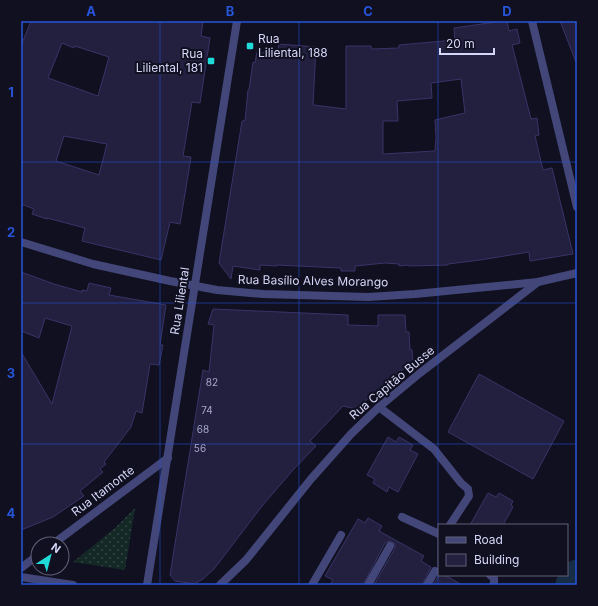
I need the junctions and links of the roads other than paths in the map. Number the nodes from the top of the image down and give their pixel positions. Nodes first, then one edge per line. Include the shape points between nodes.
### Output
1 (237, 21) edge
2 (532, 21) edge
3 (577, 207) edge
4 (21, 242) edge
5 (577, 273) edge
6 (538, 282) junction
7 (195, 286) junction
8 (379, 407) junction
9 (168, 458) junction
10 (402, 517) dead end
11 (451, 524) edge
12 (438, 534) edge
13 (341, 535) dead end
14 (64, 536) edge
15 (390, 546) dead end
16 (30, 561) edge
17 (21, 568) edge
18 (435, 571) dead end
19 (491, 576) edge
20 (21, 577) edge
21 (73, 585) edge
22 (148, 585) edge
23 (220, 585) edge
24 (312, 585) edge
25 (368, 585) edge
26 (427, 585) edge
27 (493, 585) edge

1 - 7 street, Rua Liliental
2 - 3 street
4 - 7 street, Rua Basílio Alves Morango via 93,264
5 - 6 street, Rua Capitão Busse
6 - 7 street, Rua Basílio Alves Morango via 368,297 263,294
6 - 8 street, Rua Capitão Busse
7 - 9 street, Rua Liliental
8 - 11 street via 434,449 468,489 469,496
8 - 23 street, Rua Capitão Busse via 351,434 246,560
9 - 14 street, Rua Itamonte
9 - 22 street, Rua Liliental
10 - 12 street
13 - 24 street
15 - 25 street
16 - 17 street
18 - 26 street
19 - 27 street via 494,578
20 - 21 street

